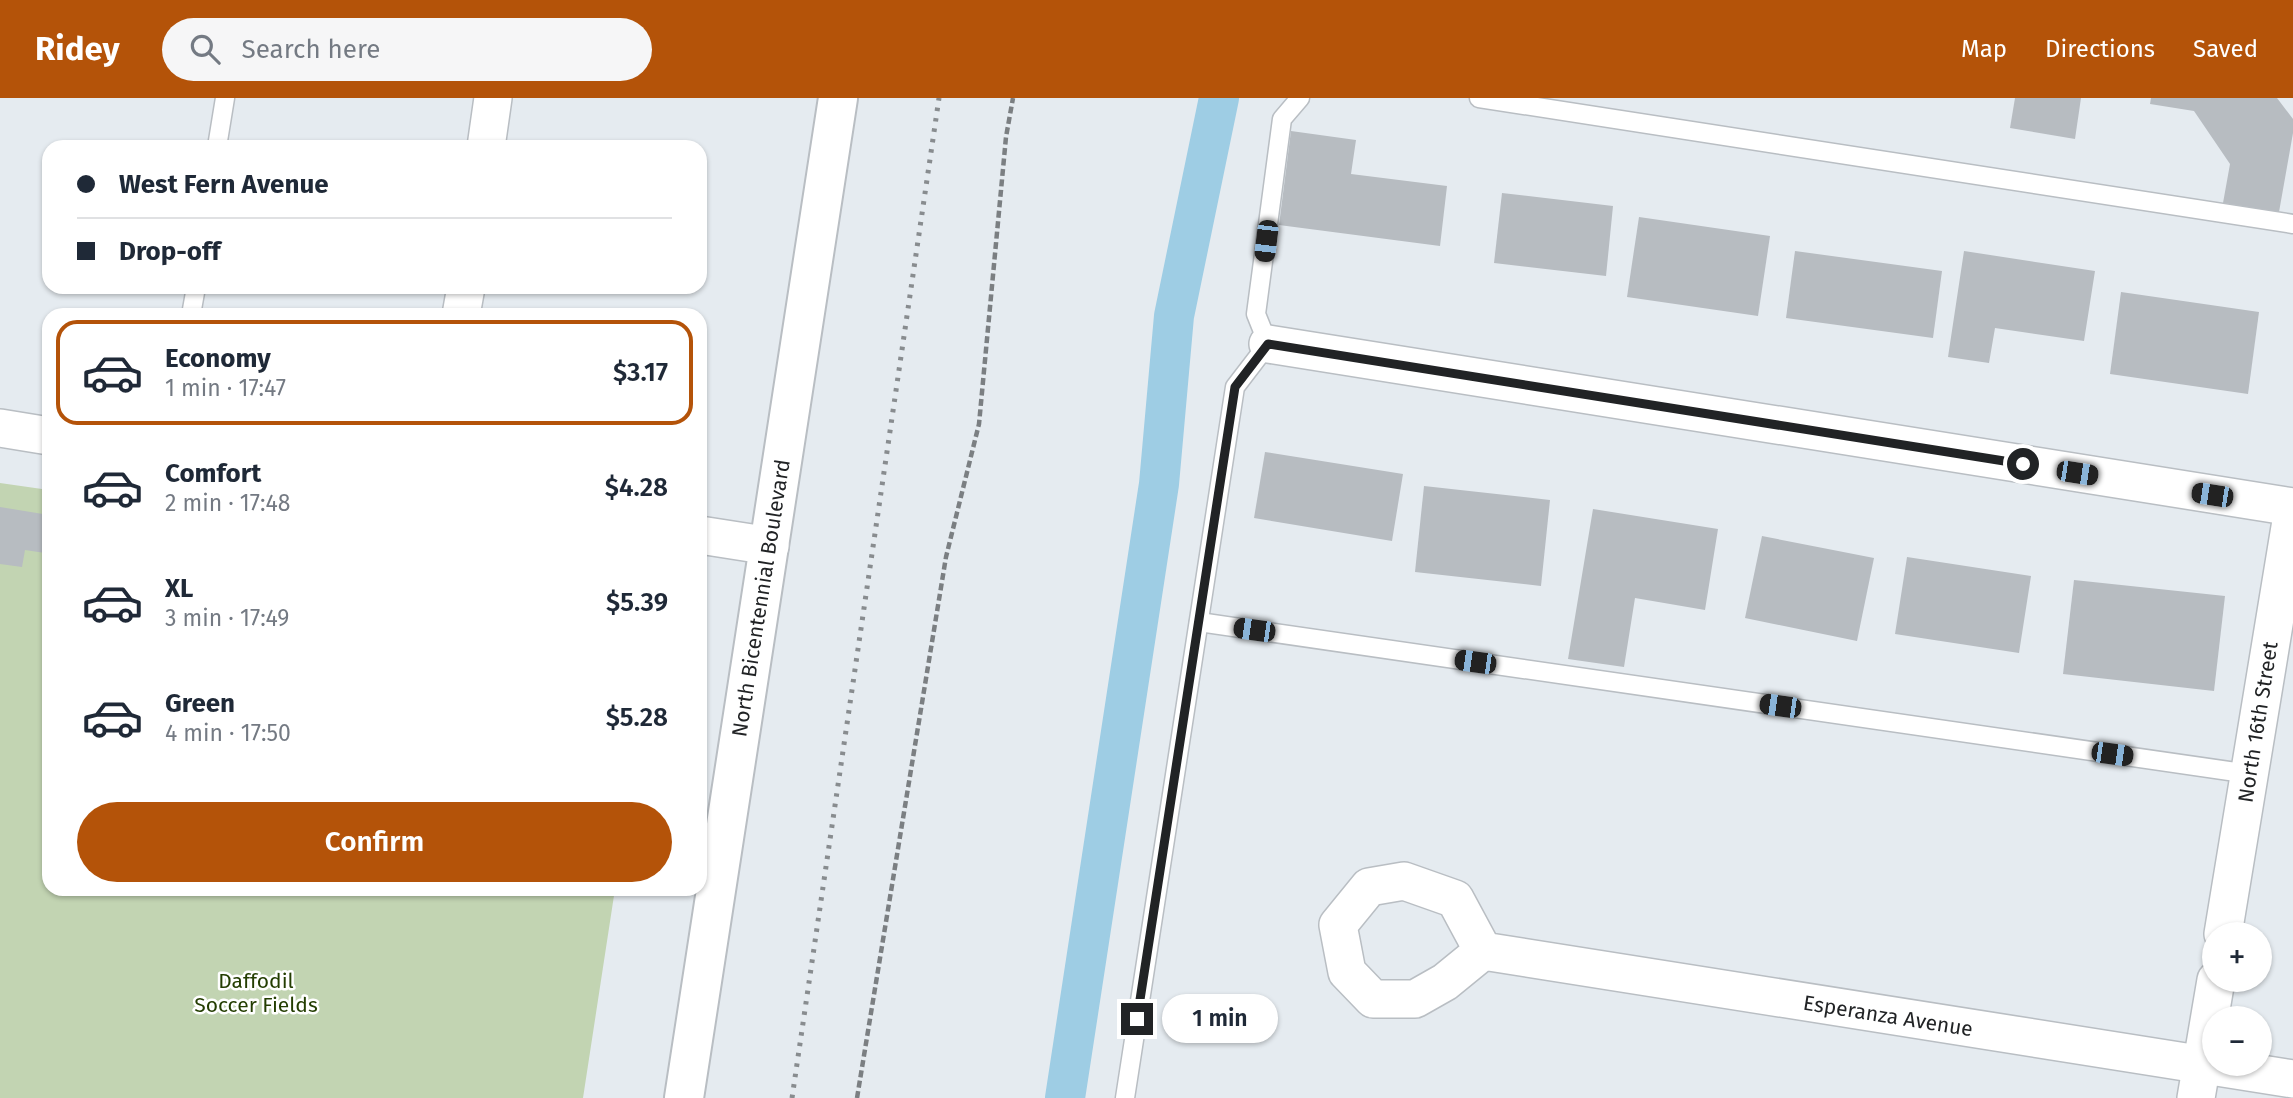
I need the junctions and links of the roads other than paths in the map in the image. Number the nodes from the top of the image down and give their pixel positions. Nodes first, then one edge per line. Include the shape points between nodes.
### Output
1 (225, 98) edge
2 (493, 98) edge
3 (838, 98) edge
4 (1300, 98) edge
5 (1479, 98) edge
6 (218, 140) edge
7 (487, 140) edge
8 (2293, 224) edge
9 (1268, 344) junction
10 (0, 428) edge
11 (42, 435) edge
12 (2293, 508) edge
13 (707, 536) edge
14 (770, 546) junction
15 (1199, 622) junction
16 (2250, 774) junction
17 (2225, 922) edge
18 (1483, 951) dead end
19 (2214, 992) edge
20 (2293, 1079) edge
21 (2199, 1082) edge
22 (684, 1098) edge
23 (1125, 1098) edge

1 - 6 lane
2 - 7 street
3 - 14 main road, North Bicentennial Boulevard
4 - 9 lane via 1282,119 1261,275 1256,314
5 - 8 lane
9 - 12 street
9 - 15 lane via 1235,387
10 - 11 street
12 - 16 street, North 16th Street
13 - 14 street
14 - 22 main road, North Bicentennial Boulevard
15 - 16 lane
15 - 23 lane
16 - 17 street, North 16th Street
18 - 21 street, Esperanza Avenue
19 - 21 street
20 - 21 street, Esperanza Avenue

